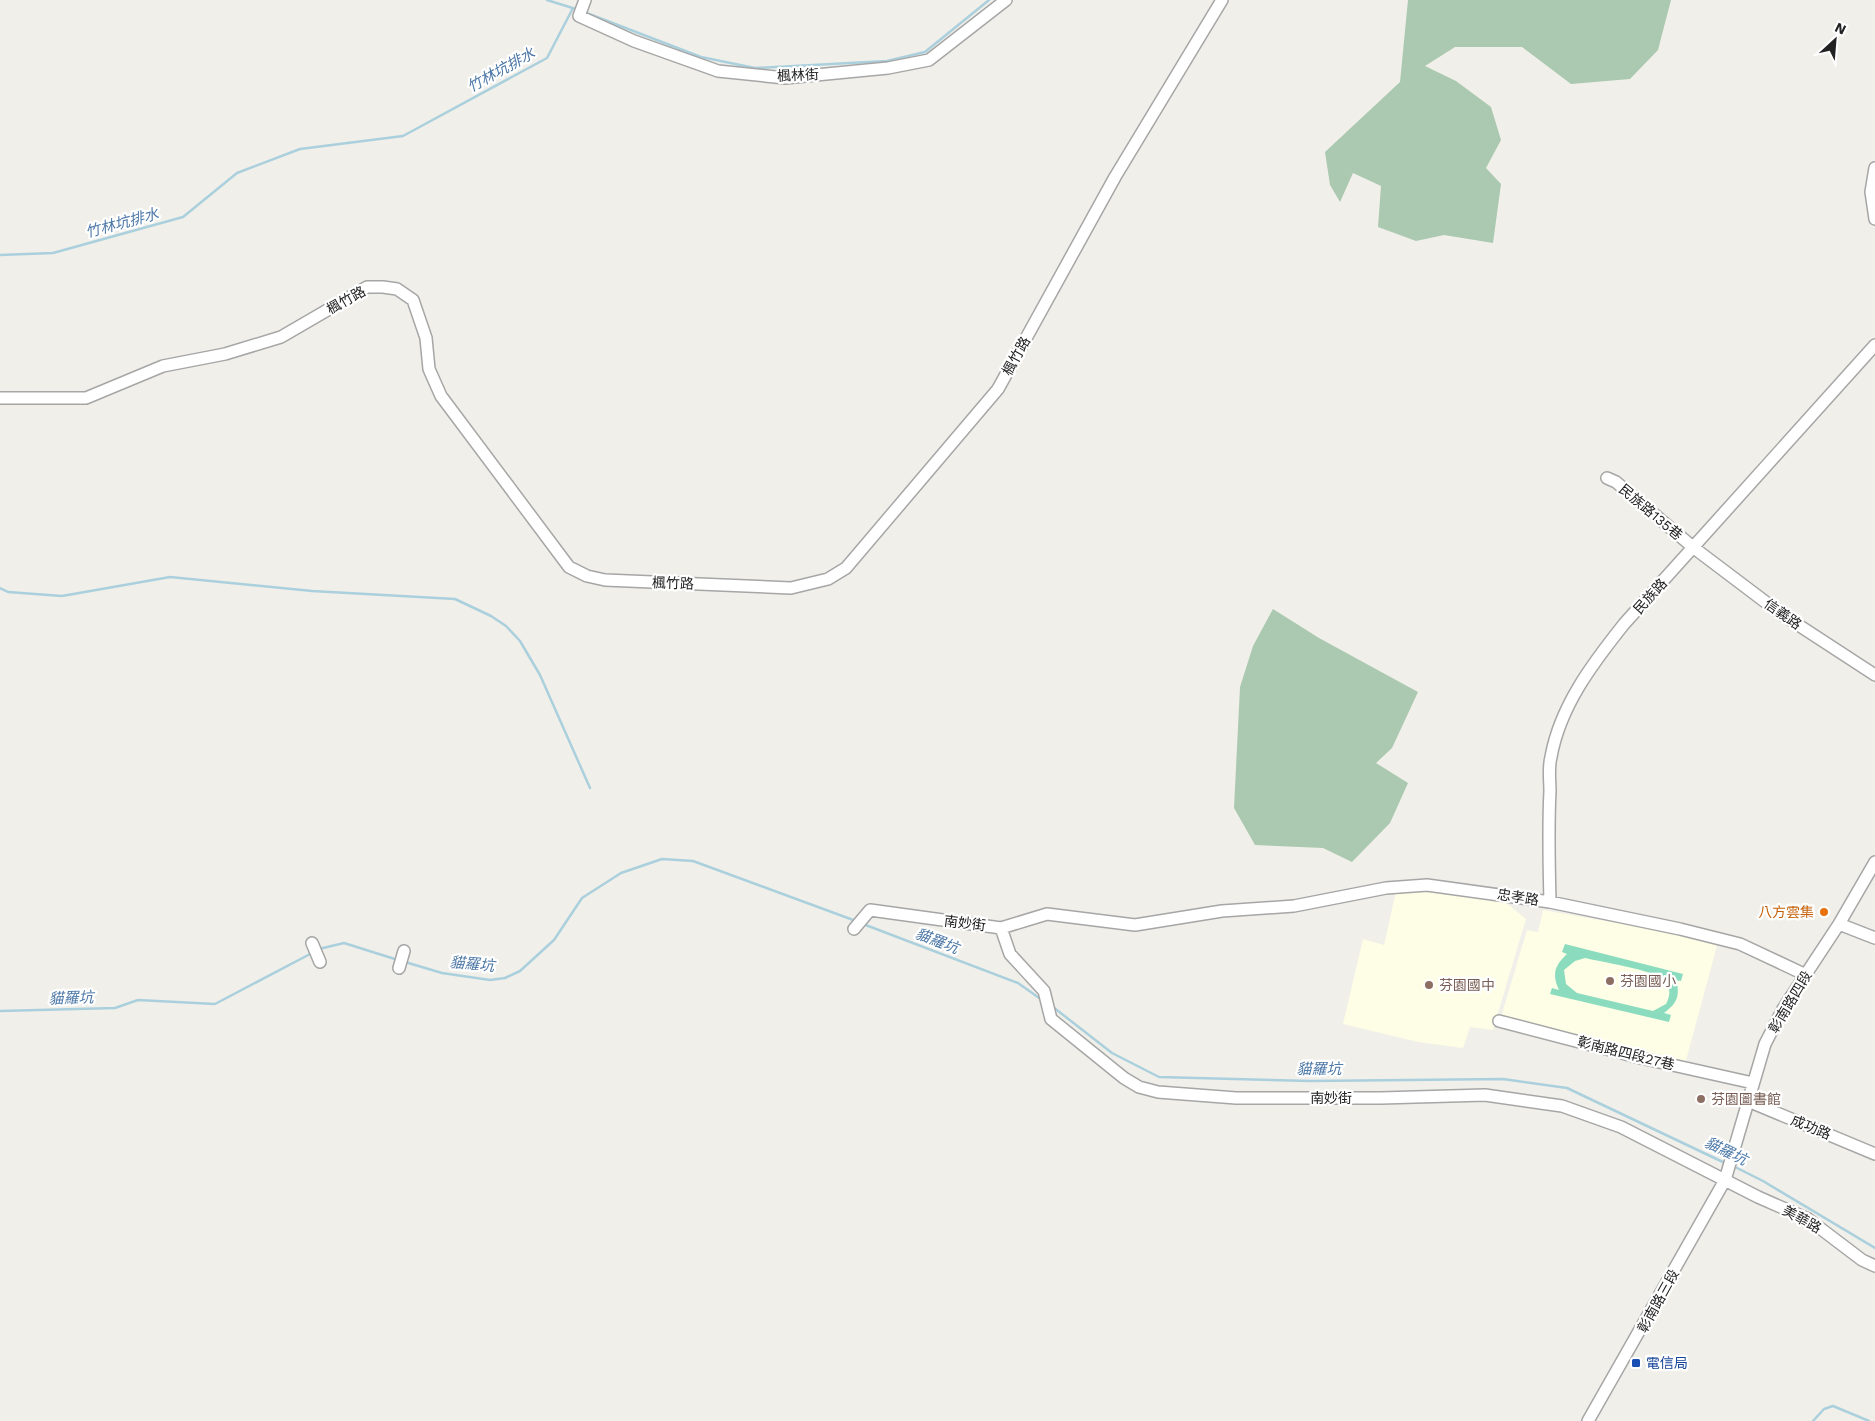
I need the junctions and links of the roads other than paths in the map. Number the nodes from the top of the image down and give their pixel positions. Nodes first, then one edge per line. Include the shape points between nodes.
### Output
1 (585, 0) edge
2 (1006, 0) edge
3 (1222, 0) edge
4 (1875, 168) edge
5 (1875, 219) edge
6 (1875, 344) edge
7 (0, 398) edge
8 (1607, 478) dead end
9 (1694, 548) junction
10 (1875, 675) edge
11 (1875, 862) edge
12 (1550, 902) junction
13 (1222, 910) joint
14 (1839, 924) junction
15 (1002, 928) junction
16 (854, 929) dead end
17 (1875, 938) edge
18 (312, 943) dead end
19 (404, 951) dead end
20 (320, 962) dead end
21 (399, 968) dead end
22 (1806, 975) junction
23 (1499, 1021) dead end
24 (1753, 1084) junction
25 (1748, 1102) junction
26 (1875, 1154) edge
27 (1733, 1155) joint
28 (1725, 1180) junction
29 (1875, 1266) edge
30 (1588, 1421) edge

1 - 2 street, 楓林街 via 579,16 634,41 718,71 785,78 888,68 929,60
3 - 7 street, 楓竹路 via 1116,178 998,389 846,568 828,579 791,588 605,580 569,567 441,396 429,370 426,338 413,300 397,289 367,287 281,337 225,354 163,366 86,398
4 - 5 street via 1871,192
6 - 9 street, 民族路
8 - 9 street, 民族路135巷 via 1616,482
9 - 10 street, 信義路 via 1780,613
9 - 12 street, 民族路 via 1595,660 1570,703 1555,741 1549,774
11 - 14 street, 彰南路四段
12 - 13 street, 忠孝路 via 1427,885 1386,888 1294,906
12 - 22 street, 忠孝路 via 1735,943
13 - 15 street, 南妙街 via 1135,925 1047,914
14 - 17 street
14 - 22 street, 彰南路四段
15 - 16 street, 南妙街 via 867,914
15 - 28 street, 南妙街 via 1010,954 1044,991 1051,1019 1124,1078 1139,1086 1158,1092 1236,1098 1469,1095 1530,1100 1562,1106 1621,1127
18 - 20 street
19 - 21 street
22 - 24 street, 彰南路四段 via 1783,1008 1765,1044
23 - 24 street, 彰南路四段27巷
24 - 25 street, 彰南路四段
25 - 26 street, 成功路
25 - 27 street, 彰南路四段
27 - 28 street, 彰南路三段
28 - 29 street, 美華路 via 1808,1219 1862,1260
28 - 30 street, 彰南路三段

